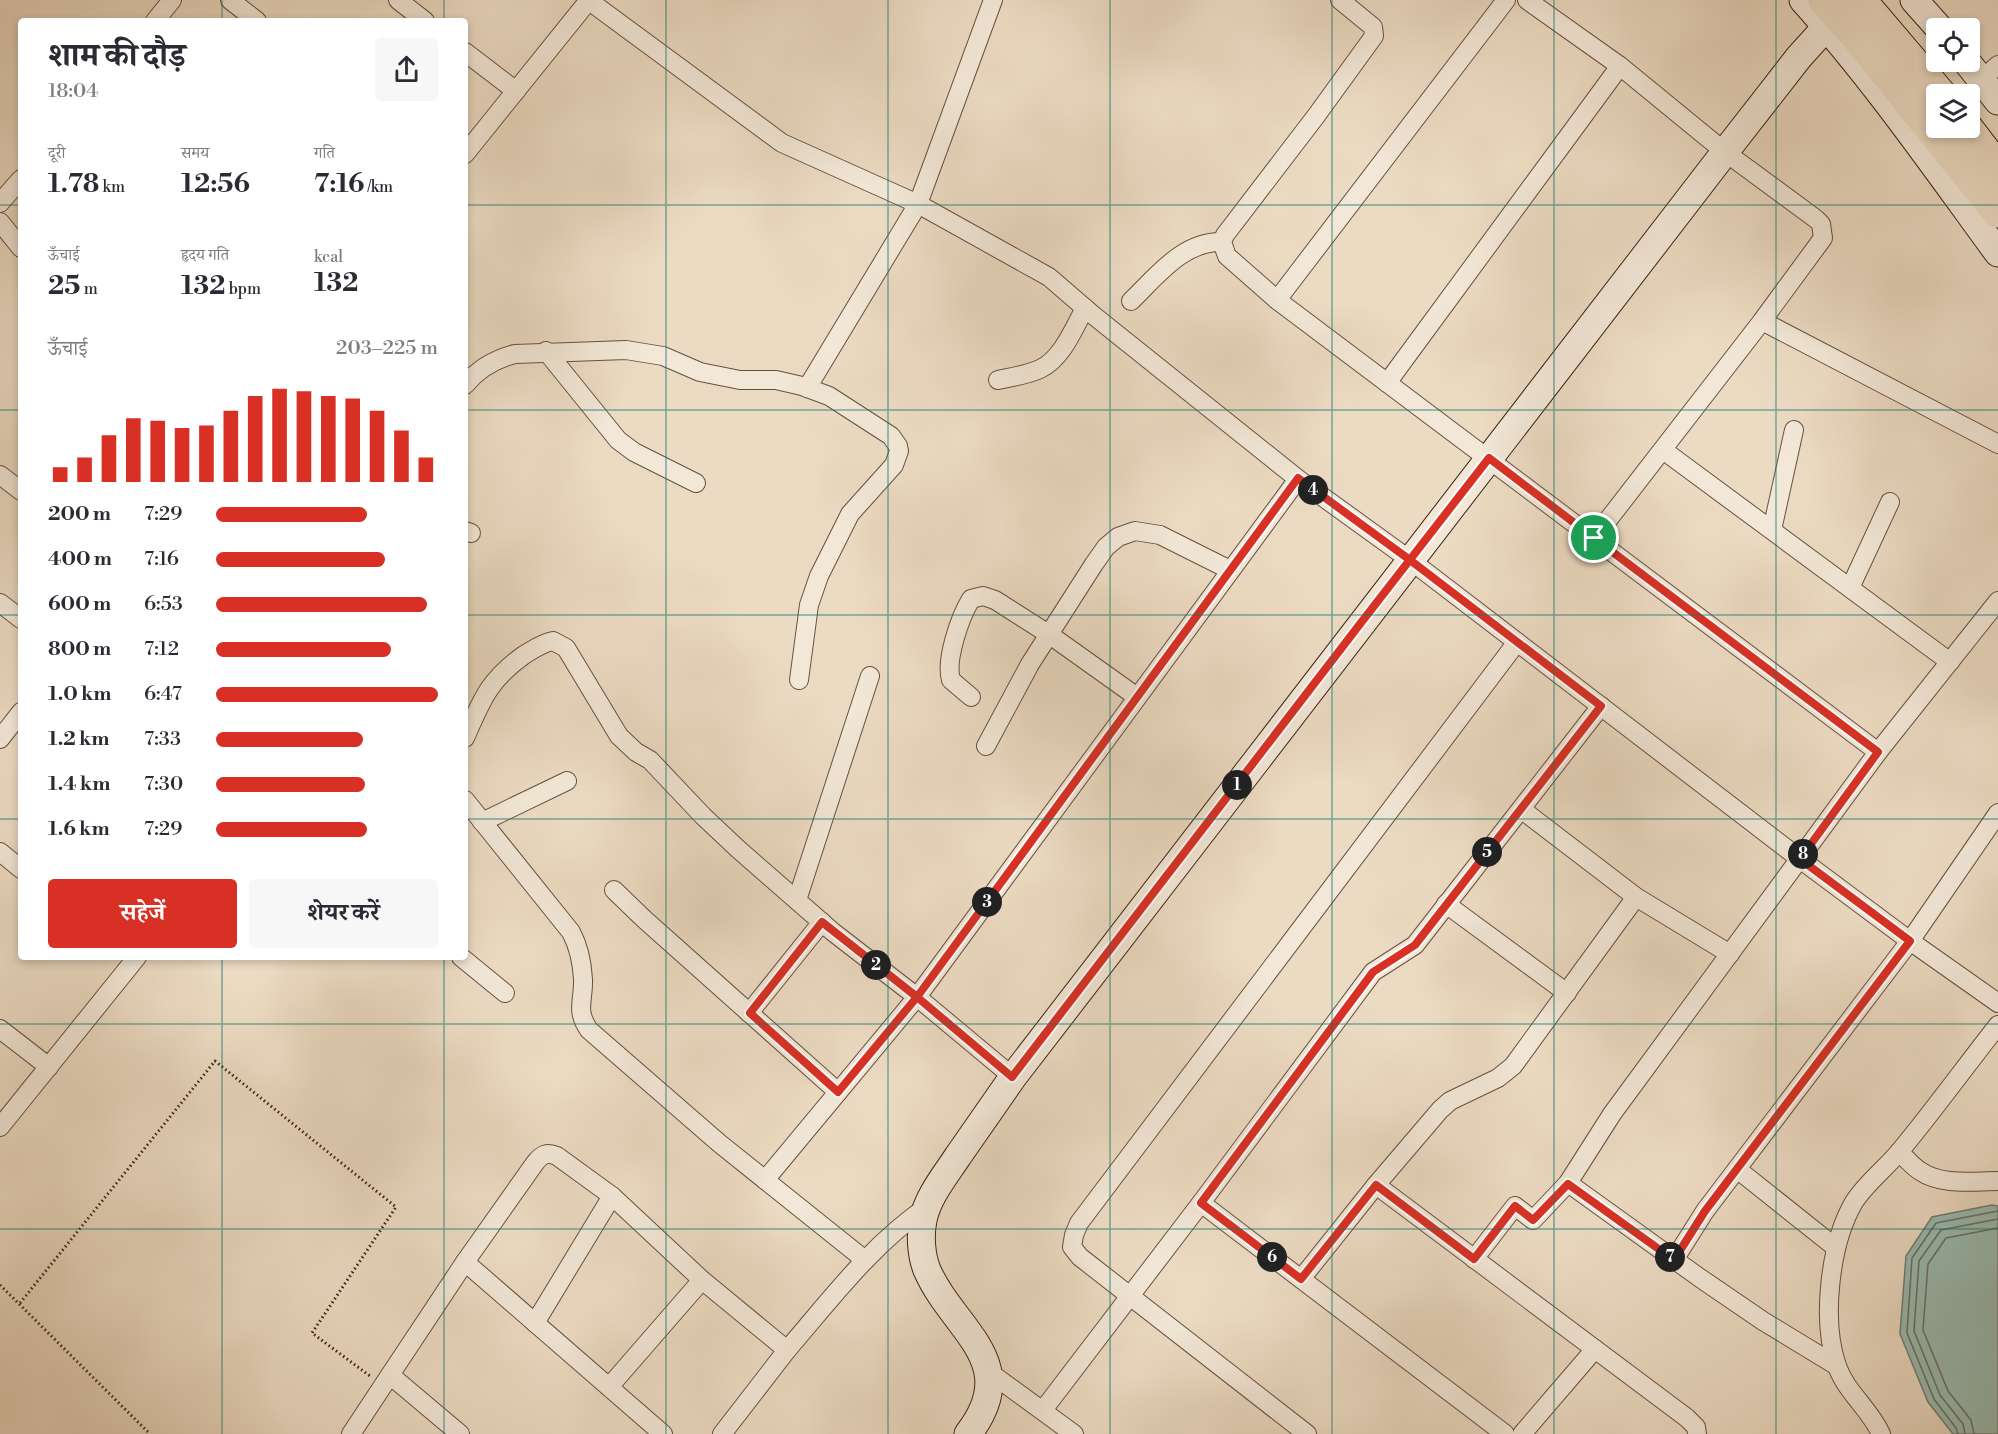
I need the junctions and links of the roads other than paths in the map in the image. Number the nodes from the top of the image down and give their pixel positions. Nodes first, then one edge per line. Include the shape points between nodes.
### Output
1 (172, 0) edge
2 (230, 0) edge
3 (398, 0) edge
4 (588, 0) edge
5 (993, 0) edge
6 (1340, 0) edge
7 (1506, 0) edge
8 (1527, 0) edge
9 (1803, 0) edge
10 (1859, 0) edge
11 (1914, 0) edge
12 (1826, 13) edge
13 (157, 18) edge
14 (253, 18) edge
15 (421, 18) edge
16 (1930, 18) edge
17 (468, 54) edge
18 (1620, 66) junction
19 (1982, 68) edge
20 (1930, 84) edge
21 (516, 91) junction
22 (1998, 101) edge
23 (1974, 138) edge
24 (468, 150) edge
25 (1725, 152) junction
26 (1998, 170) edge
27 (18, 182) edge
28 (0, 203) edge
29 (918, 204) junction
30 (1998, 211) edge
31 (0, 222) edge
32 (1222, 242) junction
33 (18, 244) edge
34 (1998, 253) edge
35 (1277, 300) junction
36 (1131, 301) dead end
37 (1085, 308) junction
38 (1762, 321) junction
39 (546, 351) junction
40 (998, 380) dead end
41 (468, 381) edge
42 (1387, 383) junction
43 (807, 388) junction
44 (1794, 430) dead end
45 (1998, 444) edge
46 (1663, 450) junction
47 (1489, 458) junction
48 (0, 475) edge
49 (1298, 478) junction
50 (696, 483) dead end
51 (18, 489) edge
52 (1890, 501) dead end
53 (1772, 530) junction
54 (1594, 538) junction
55 (1410, 560) junction
56 (1230, 570) junction
57 (1850, 588) junction
58 (1998, 601) edge
59 (0, 603) edge
60 (18, 616) edge
61 (1050, 635) junction
62 (1517, 642) junction
63 (1950, 662) junction
64 (870, 676) dead end
65 (798, 680) dead end
66 (1137, 697) junction
67 (971, 698) dead end
68 (1601, 706) junction
69 (18, 716) edge
70 (468, 731) edge
71 (0, 739) edge
72 (986, 746) dead end
73 (1878, 752) junction
74 (567, 781) dead end
75 (468, 804) edge
76 (1521, 809) junction
77 (1998, 813) edge
78 (483, 822) junction
79 (0, 852) edge
80 (1800, 859) junction
81 (18, 866) edge
82 (614, 890) dead end
83 (1636, 897) junction
84 (797, 900) junction
85 (1446, 904) junction
86 (822, 922) junction
87 (1910, 941) junction
88 (1730, 954) junction
89 (132, 960) edge
90 (465, 960) edge
91 (505, 993) dead end
92 (1567, 993) junction
93 (917, 997) junction
94 (1998, 1003) edge
95 (750, 1013) junction
96 (1998, 1025) edge
97 (0, 1029) edge
98 (49, 1067) junction
99 (1012, 1077) junction
100 (838, 1092) junction
101 (0, 1127) edge
102 (1899, 1152) junction
103 (1737, 1169) junction
104 (765, 1180) junction
105 (1998, 1180) edge
106 (1568, 1184) junction
107 (1376, 1185) junction
108 (612, 1196) junction
109 (1201, 1203) junction
110 (928, 1206) junction
111 (1836, 1247) junction
112 (1474, 1259) junction
113 (865, 1260) junction
114 (1674, 1260) junction
115 (465, 1262) junction
116 (1301, 1279) junction
117 (702, 1280) junction
118 (1129, 1296) junction
119 (535, 1323) junction
120 (787, 1350) junction
121 (1595, 1350) junction
122 (1837, 1366) junction
123 (989, 1372) junction
124 (387, 1381) junction
125 (609, 1387) junction
126 (1043, 1410) junction
127 (351, 1434) edge
128 (460, 1434) edge
129 (663, 1434) edge
130 (722, 1434) edge
131 (968, 1434) edge
132 (1074, 1434) edge
133 (1307, 1434) edge
134 (1505, 1434) edge
135 (1522, 1434) edge
136 (1697, 1434) edge
137 (1881, 1434) edge

1 - 13 street
2 - 14 street
3 - 15 street
4 - 21 street
4 - 29 street via 782,143
5 - 29 street
6 - 32 street via 1373,27 1374,36
7 - 35 street
8 - 18 street
9 - 12 street
10 - 20 highway
11 - 16 street
12 - 25 street via 1799,57
12 - 30 highway via 1854,32
12 - 34 street via 1888,105
17 - 21 street
18 - 25 street
18 - 42 street
19 - 22 street
21 - 24 street
23 - 26 highway
25 - 38 street via 1816,219 1823,230 1823,238
25 - 47 street
27 - 28 street
29 - 37 street via 1049,277
29 - 43 street
31 - 33 street
32 - 35 street via 1227,256
32 - 36 street via 1201,243 1191,248
35 - 42 street
37 - 40 street via 1049,363 1041,369
37 - 49 street
38 - 45 street
38 - 46 street
39 - 41 street via 499,358
39 - 43 street via 644,351 700,372 740,380 776,380
39 - 50 street via 618,440
42 - 47 street
43 - 65 street via 829,396 891,436 899,452 894,465 850,514 819,576 809,605
44 - 53 street
46 - 53 street
46 - 54 street
47 - 54 street
47 - 55 street
48 - 51 street
49 - 55 street
49 - 56 street
52 - 57 street
53 - 57 street
54 - 73 street
55 - 62 street
55 - 99 street
56 - 61 street via 1160,535 1135,531 1118,537 1094,564
56 - 66 street
57 - 63 street
58 - 63 street
59 - 60 street
61 - 66 street
61 - 67 street via 995,600 983,596 971,599 949,665 955,684
61 - 72 street
62 - 68 street
62 - 118 street via 1080,1223 1072,1247
63 - 73 street
64 - 84 street
66 - 93 street
68 - 76 street
68 - 80 street
69 - 71 street
70 - 84 street via 492,683 537,646 553,641 560,644 619,736 650,760 703,816
73 - 80 street
74 - 78 street
75 - 78 street
76 - 83 street
76 - 85 street
77 - 87 street
78 - 104 street via 571,932 582,963 581,1019 589,1030
79 - 81 street
80 - 87 street
80 - 88 street
82 - 95 street
83 - 88 street
83 - 92 street
84 - 86 street
85 - 92 street
85 - 109 street via 1415,945 1373,972
86 - 93 street
86 - 95 street
87 - 94 street
87 - 103 street
88 - 106 street via 1612,1114
89 - 98 street
90 - 91 street
92 - 107 street via 1513,1066 1498,1078 1450,1101
93 - 99 street
93 - 100 street
95 - 100 street
96 - 102 street
97 - 98 street
98 - 101 street
99 - 110 street
100 - 104 street
102 - 105 street via 1919,1170 1947,1181
102 - 111 street via 1855,1201
103 - 111 street
103 - 114 street
104 - 113 street
106 - 112 street via 1533,1220 1515,1206
106 - 114 street
107 - 112 street
107 - 116 street
108 - 115 street via 557,1156 544,1154
108 - 117 street
108 - 119 street
109 - 116 street
109 - 118 street
110 - 113 street via 902,1224
110 - 123 street via 921,1243 926,1268 979,1346
111 - 122 street via 1830,1308 1831,1342
112 - 121 street
113 - 120 street
114 - 122 street
115 - 119 street
115 - 124 street
116 - 134 street
117 - 120 street
117 - 125 street
118 - 126 street
118 - 133 street
119 - 125 street
120 - 130 street
121 - 135 street
121 - 136 street via 1687,1418
122 - 137 street
123 - 126 street
123 - 131 street via 981,1417
124 - 127 street
124 - 128 street
125 - 129 street
126 - 132 street

